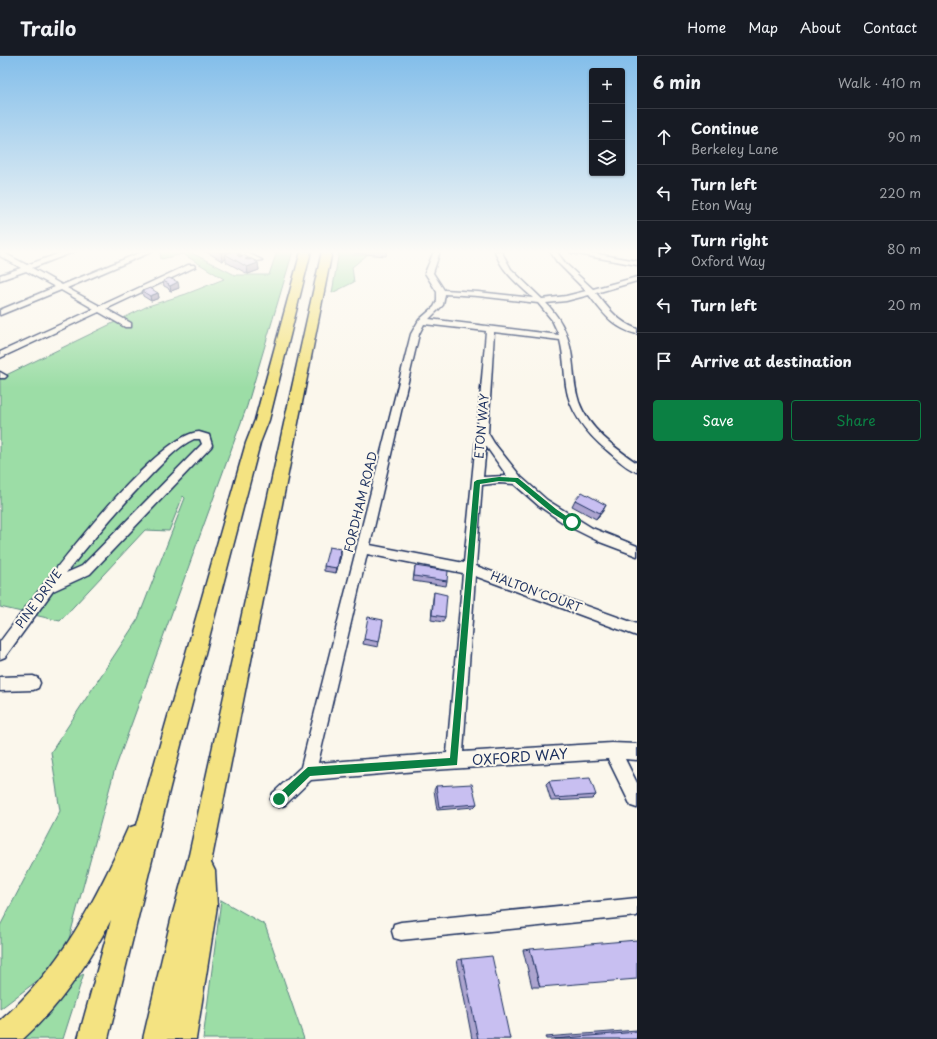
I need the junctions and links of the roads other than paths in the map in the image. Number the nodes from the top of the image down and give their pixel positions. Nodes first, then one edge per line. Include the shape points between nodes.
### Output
1 (38, 297) edge
2 (79, 297) edge
3 (126, 297) edge
4 (294, 297) edge
5 (317, 297) edge
6 (441, 297) edge
7 (505, 297) edge
8 (538, 297) edge
9 (572, 297) edge
10 (595, 297) edge
11 (542, 301) junction
12 (100, 309) junction
13 (0, 313) edge
14 (423, 320) junction
15 (128, 325) dead end
16 (490, 329) junction
17 (637, 332) edge
18 (565, 338) junction
19 (0, 354) edge
20 (483, 433) junction
21 (637, 468) edge
22 (516, 480) junction
23 (477, 482) junction
24 (363, 548) junction
25 (637, 551) edge
26 (470, 569) junction
27 (48, 587) junction
28 (637, 630) edge
29 (0, 653) edge
30 (33, 683) dead end
31 (0, 684) edge
32 (612, 752) junction
33 (637, 752) edge
34 (454, 762) junction
35 (308, 772) junction
36 (159, 787) junction
37 (279, 799) dead end
38 (637, 800) edge
39 (201, 855) junction
40 (637, 907) edge
41 (401, 931) dead end
42 (1, 1039) edge
43 (93, 1039) edge
44 (158, 1039) edge
45 (181, 1039) edge

1 - 13 street
2 - 12 street
3 - 12 street
4 - 36 highway
5 - 39 highway
6 - 14 street, FORDHAM ROAD via 438,307
7 - 11 street
8 - 11 street
9 - 11 street
10 - 17 street via 609,317 625,328
11 - 18 street
12 - 15 street
12 - 19 street
14 - 16 street
14 - 24 street, FORDHAM ROAD via 415,334
16 - 18 street
16 - 20 street, ETON WAY
18 - 21 street via 576,407 596,436
20 - 22 street
20 - 23 street, ETON WAY
22 - 23 street
22 - 25 street via 548,507 572,522 611,542
23 - 26 street, ETON WAY
24 - 26 street, HALTON COURT
24 - 35 street, FORDHAM ROAD
26 - 28 street, HALTON COURT
26 - 34 street, ETON WAY
27 - 27 street, PINE DRIVE via 129,490 173,448 188,438 198,435 205,437 207,445 86,570
27 - 29 street, PINE DRIVE
30 - 31 street
32 - 33 street, OXFORD WAY
32 - 34 street, OXFORD WAY
32 - 38 street
34 - 35 street, OXFORD WAY
35 - 37 street
36 - 42 highway via 112,894 84,943 45,996
36 - 43 highway
39 - 44 highway
39 - 45 highway via 204,906
40 - 41 street

